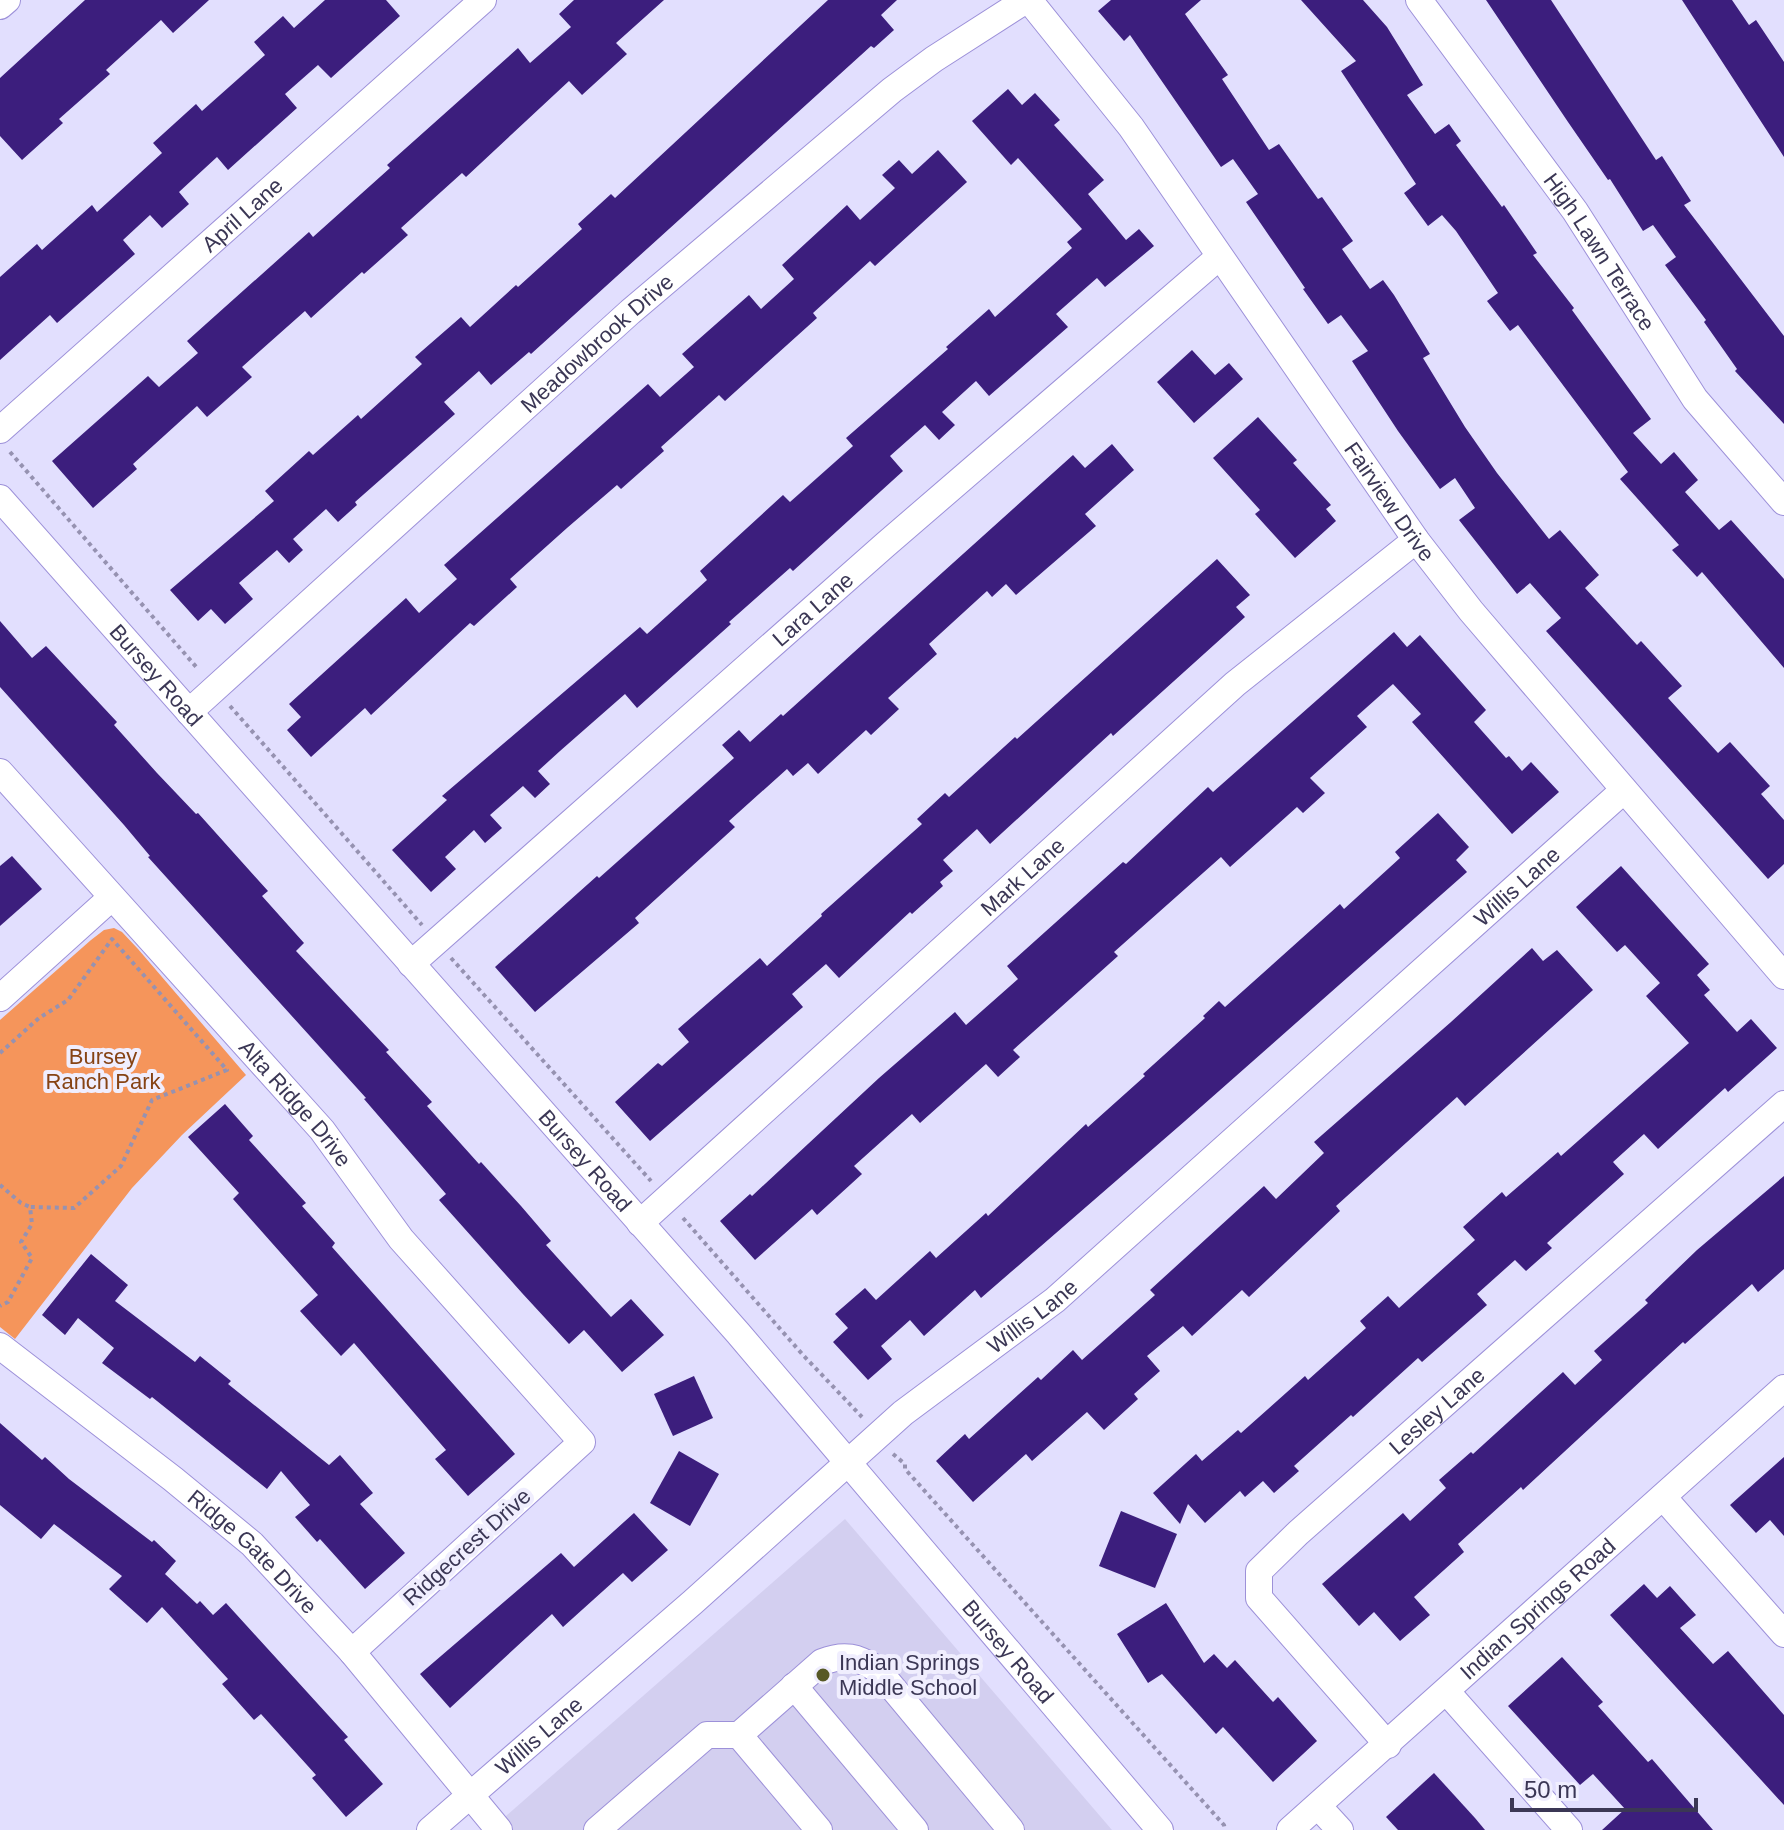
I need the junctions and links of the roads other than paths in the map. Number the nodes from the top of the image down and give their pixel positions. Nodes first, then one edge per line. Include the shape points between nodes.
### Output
1 (7, 0) edge
2 (483, 0) edge
3 (1028, 0) edge
4 (1419, 0) edge
5 (0, 6) edge
6 (1219, 257) junction
7 (4, 440) edge
8 (0, 498) edge
9 (1784, 502) edge
10 (1416, 540) junction
11 (189, 712) junction
12 (0, 772) edge
13 (1624, 790) junction
14 (111, 898) junction
15 (411, 964) junction
16 (1784, 976) edge
17 (0, 998) edge
18 (1784, 1104) edge
19 (640, 1223) junction
20 (0, 1346) edge
21 (1784, 1388) edge
22 (582, 1442) joint
23 (848, 1461) junction
24 (1663, 1497) junction
25 (1784, 1634) edge
26 (352, 1652) junction
27 (794, 1686) junction
28 (1447, 1692) junction
29 (739, 1735) junction
30 (1388, 1745) junction
31 (470, 1795) junction
32 (1318, 1806) junction
33 (430, 1830) edge
34 (499, 1830) edge
35 (597, 1830) edge
36 (819, 1830) edge
37 (915, 1830) edge
38 (1011, 1830) edge
39 (1160, 1830) edge
40 (1290, 1830) edge
41 (1340, 1830) edge
42 (1569, 1830) edge

1 - 5 street
2 - 7 street, April Lane
3 - 6 street, Fairview Drive via 1131,127
3 - 11 street, Meadowbrook Drive via 892,90 630,312
4 - 9 street, High Lawn Terrace via 1575,211 1695,399
6 - 10 street, Fairview Drive
6 - 15 street, Lara Lane
8 - 11 street, Bursey Road
10 - 13 street, Fairview Drive
10 - 19 street, Mark Lane via 1235,684
11 - 15 street, Bursey Road
12 - 14 street, Alta Ridge Drive
13 - 16 street, Fairview Drive
13 - 23 street, Willis Lane via 1055,1300 903,1413
14 - 17 street
14 - 22 street, Alta Ridge Drive via 322,1130 401,1239
15 - 19 street, Bursey Road
18 - 30 street, Lesley Lane via 1259,1571 1259,1598
19 - 23 street, Bursey Road
20 - 26 street, Ridge Gate Drive via 252,1544
21 - 24 street, Indian Springs Road
22 - 26 street, Ridgecrest Drive
23 - 31 street, Willis Lane
23 - 39 street, Bursey Road
24 - 25 street
24 - 28 street, Indian Springs Road
26 - 31 street, Ridge Gate Drive
27 - 29 street
27 - 37 street
27 - 38 street via 839,1655 857,1657 877,1669
28 - 30 street, Indian Springs Road
28 - 42 street
29 - 35 street via 707,1735
29 - 36 street
30 - 32 street, Indian Springs Road
31 - 33 street, Willis Lane
31 - 34 street, Ridge Gate Drive
32 - 40 street, Indian Springs Road
32 - 41 street

